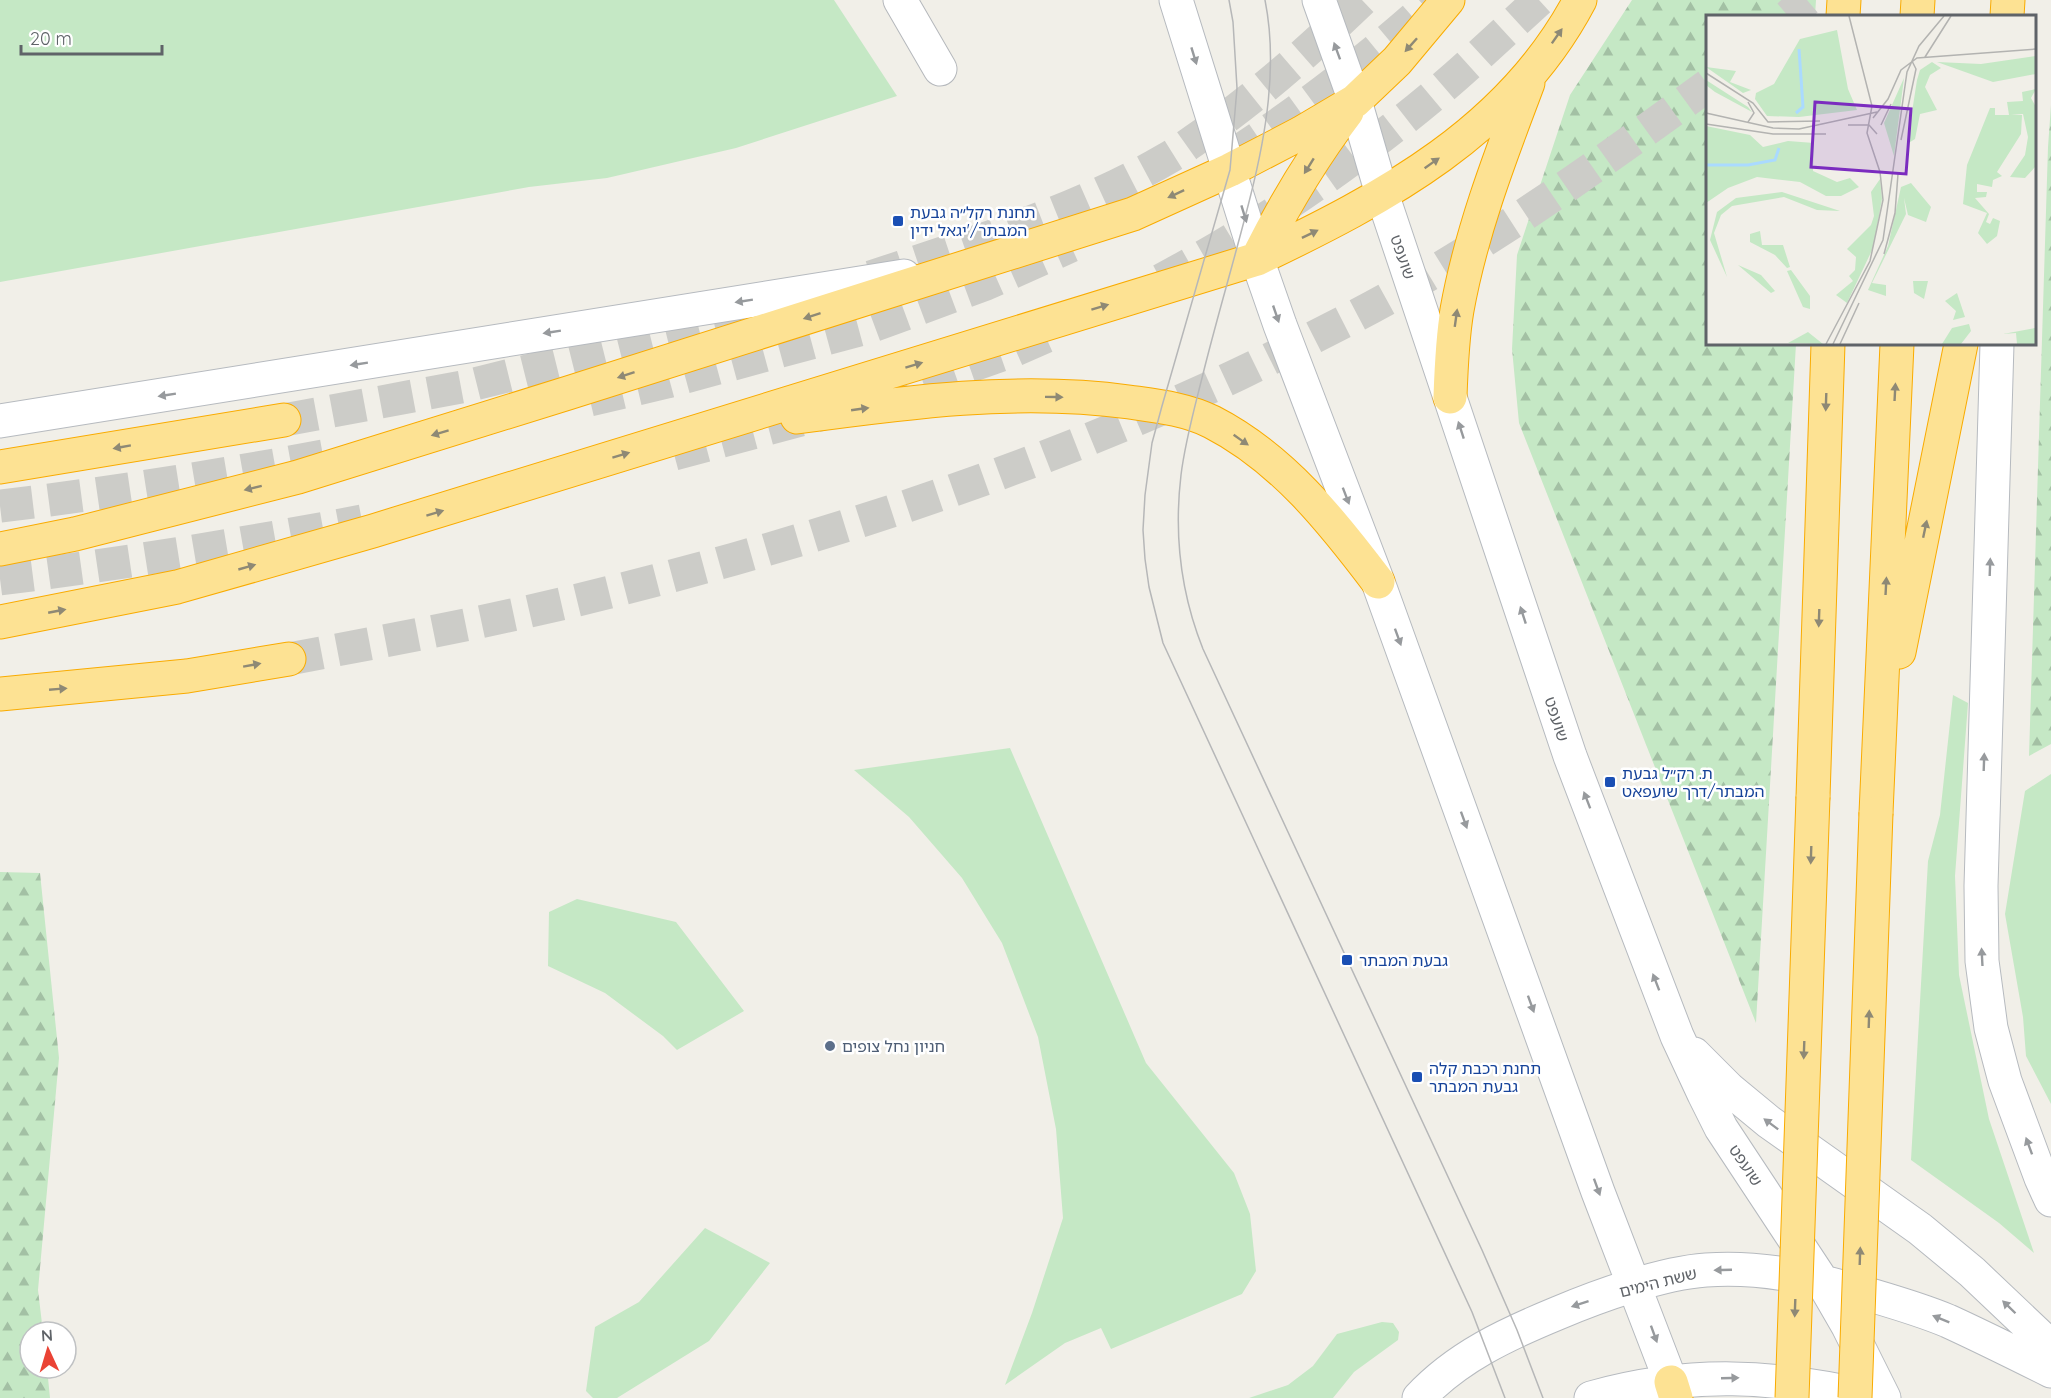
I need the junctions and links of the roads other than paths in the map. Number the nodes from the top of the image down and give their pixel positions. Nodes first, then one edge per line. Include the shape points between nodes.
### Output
1 (900, 0) edge
2 (1176, 0) edge
3 (1319, 0) edge
4 (1448, 0) edge
5 (1580, 0) edge
6 (1844, 0) edge
7 (1918, 0) edge
8 (2008, 0) edge
9 (1843, 15) edge
10 (1917, 15) edge
11 (2007, 15) edge
12 (940, 69) dead end
13 (1532, 71) junction
14 (1355, 101) junction
15 (1230, 170) junction
16 (1382, 194) junction
17 (1257, 259) junction
18 (968, 266) junction
19 (1828, 345) edge
20 (1897, 345) edge
21 (1961, 345) edge
22 (1997, 345) edge
23 (1450, 397) junction
24 (284, 420) tunnel mouth
25 (0, 421) edge
26 (698, 432) junction
27 (0, 468) edge
28 (0, 549) edge
29 (1378, 582) junction
30 (0, 622) edge
31 (290, 659) tunnel mouth
32 (0, 694) edge
33 (1879, 751) junction
34 (1677, 1036) junction
35 (2051, 1200) edge
36 (1822, 1281) junction
37 (1636, 1286) junction
38 (2051, 1347) edge
39 (2051, 1371) edge
40 (1674, 1390) edge
41 (1419, 1398) edge
42 (1591, 1398) edge
43 (1792, 1398) edge
44 (1855, 1398) edge
45 (1874, 1398) edge
46 (1884, 1398) edge

1 - 12 street
2 -> 15 street
14 -> 3 street, שועפט
4 -> 14 highway via 1397,61
13 -> 5 highway
6 - 9 highway
7 - 10 highway
8 - 11 highway
16 -> 13 highway via 1433,163 1478,128
23 -> 13 highway via 1456,312 1471,249
14 - 15 highway
14 - 16 street, שועפט
14 -> 17 highway via 1300,180
15 -> 17 street
15 -> 18 highway via 1133,214
17 -> 16 highway
16 - 23 street, שועפט
26 -> 17 highway
17 -> 29 street
18 -> 25 street
18 -> 28 highway via 298,477 75,534
19 -> 43 highway, bridge
33 -> 20 highway
33 -> 21 highway
35 -> 22 street via 2005,1081 1991,1028 1982,961
34 -> 23 street, שועפט via 1570,756
24 -> 27 highway
26 -> 29 highway via 978,396 1078,397 1194,413 1213,422 1287,475 1343,536
30 -> 26 highway via 189,583
29 -> 37 street via 1598,1192
32 -> 31 highway via 187,676
44 -> 33 highway, bridge
34 - 36 street, שועפט via 1721,1128
38 -> 34 street via 1920,1229 1782,1132 1729,1089
36 -> 37 street, ששת הימים via 1748,1269 1704,1270
39 -> 36 street, ששת הימים via 1947,1321
36 - 46 street, שועפט
37 -> 40 street
37 -> 41 street, ששת הימים via 1517,1330 1486,1346
40 - 42 street via 1615,1391
40 -> 45 street via 1735,1377 1830,1388

